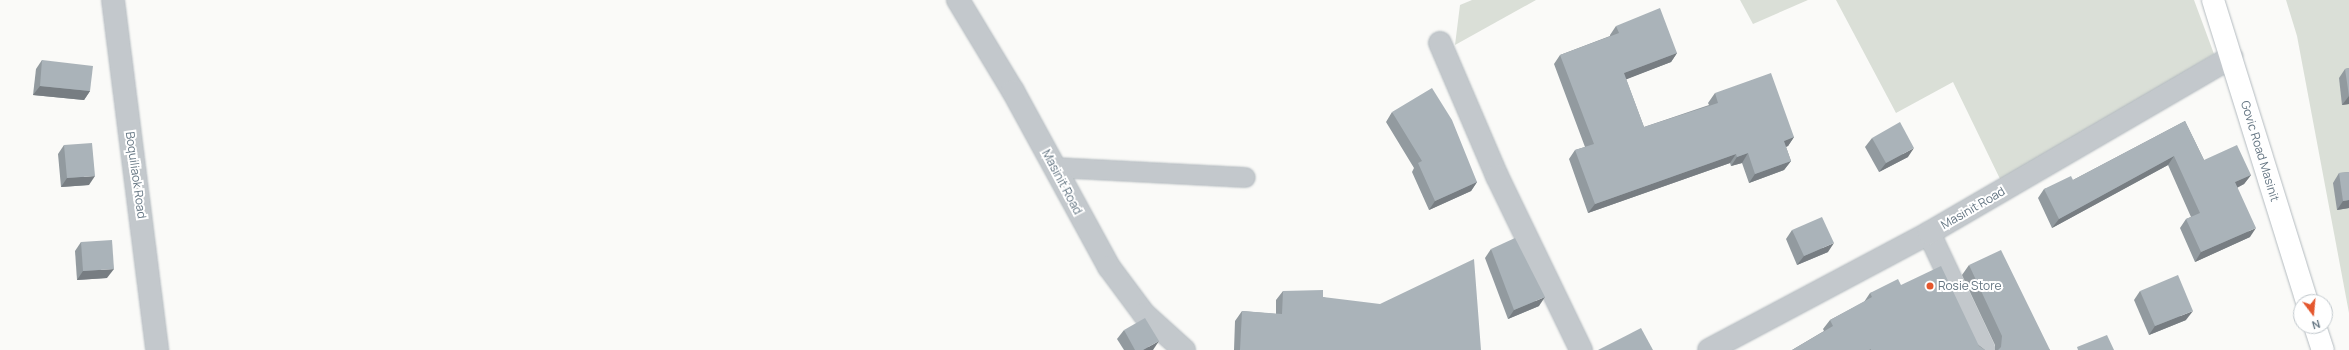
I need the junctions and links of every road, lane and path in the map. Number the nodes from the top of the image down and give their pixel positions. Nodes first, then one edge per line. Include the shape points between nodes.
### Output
1 (113, 0) edge
2 (958, 0) edge
3 (2214, 0) edge
4 (1440, 43) dead end
5 (2232, 57) junction
6 (1054, 167) junction
7 (1245, 176) dead end
8 (1929, 233) junction
9 (2305, 294) edge
10 (2318, 334) edge
11 (157, 350) edge
12 (1184, 350) edge
13 (1581, 350) edge
14 (1709, 350) edge
15 (1984, 350) edge
16 (2323, 350) edge

1 - 11 street, Boquiliaok Road
2 - 6 street, Masinit Road via 1013,91
3 - 5 main road, Govic Road Masinit
4 - 13 street via 1497,176
5 - 8 street, Masinit Road
5 - 9 main road, Govic Road Masinit
6 - 7 lane
6 - 12 street, Masinit Road via 1109,267 1144,314
8 - 14 street, Masinit Road
8 - 15 street
10 - 16 main road

